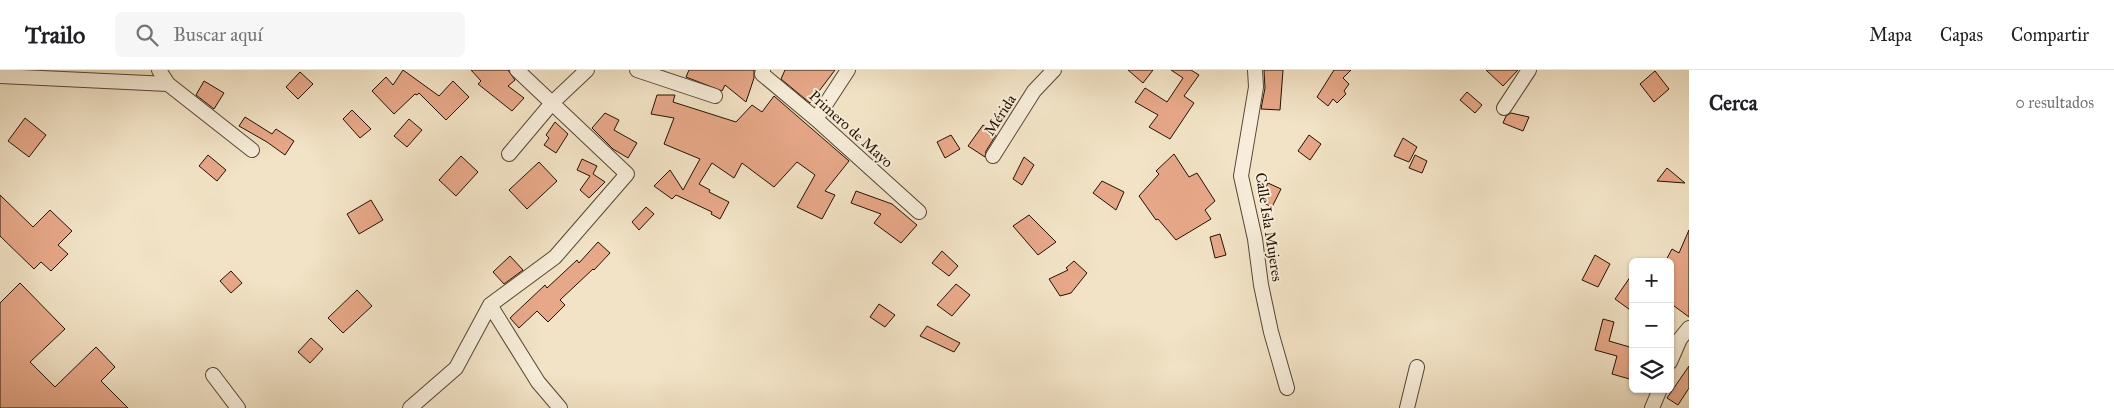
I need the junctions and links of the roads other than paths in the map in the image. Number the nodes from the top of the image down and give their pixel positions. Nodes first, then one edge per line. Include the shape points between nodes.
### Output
1 (159, 70) edge
2 (518, 70) edge
3 (587, 70) edge
4 (637, 70) edge
5 (763, 70) edge
6 (848, 70) edge
7 (1054, 70) edge
8 (1255, 70) edge
9 (1529, 70) edge
10 (0, 76) edge
11 (168, 84) junction
12 (715, 96) dead end
13 (552, 103) junction
14 (1504, 108) dead end
15 (816, 119) junction
16 (252, 150) dead end
17 (509, 154) dead end
18 (992, 156) dead end
19 (919, 212) dead end
20 (490, 305) junction
21 (1689, 328) edge
22 (1675, 338) edge
23 (1417, 367) dead end
24 (213, 375) dead end
25 (1287, 388) dead end
26 (1658, 393) edge
27 (238, 408) edge
28 (410, 408) edge
29 (560, 408) edge
30 (1407, 408) edge
31 (1652, 408) edge

1 - 11 street
2 - 13 street
3 - 13 street
4 - 12 street
5 - 15 street, Primero de Mayo via 762,74
6 - 15 street
7 - 18 street, Mérida via 1034,91
8 - 25 street, Calle Isla Mujeres via 1256,87 1241,176 1255,239 1260,285
9 - 14 street
10 - 11 street
11 - 16 street
13 - 17 street
13 - 20 street via 627,174 555,257
15 - 19 street, Primero de Mayo
20 - 28 street via 456,368
20 - 29 street via 538,382
21 - 22 street
23 - 30 street
24 - 27 street
26 - 31 street

